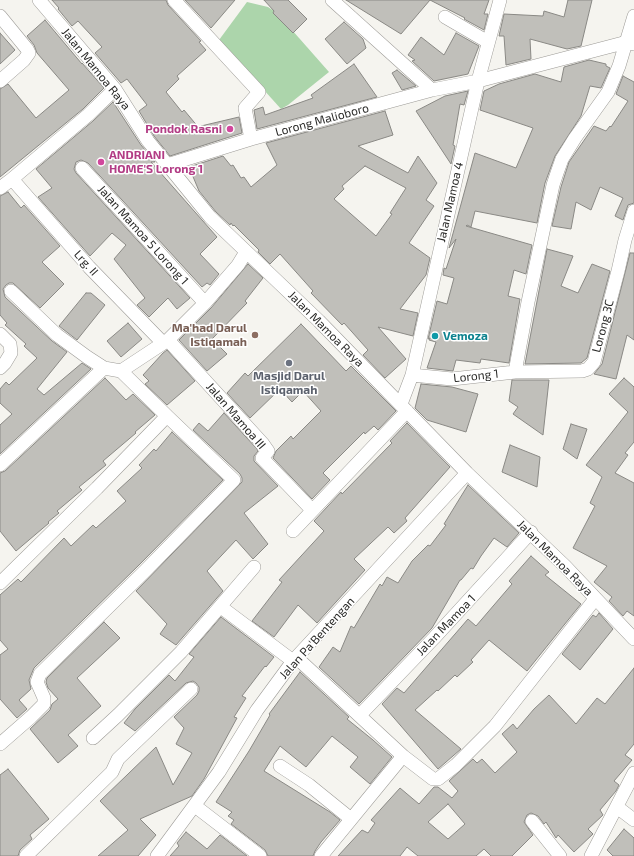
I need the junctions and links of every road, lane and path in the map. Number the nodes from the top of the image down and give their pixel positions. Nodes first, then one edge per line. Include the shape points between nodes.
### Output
1 (39, 0) edge
2 (174, 0) edge
3 (332, 0) edge
4 (500, 0) edge
5 (0, 16) edge
6 (634, 16) edge
7 (445, 17) dead end
8 (488, 42) junction
9 (632, 43) edge
10 (0, 81) edge
11 (478, 81) junction
12 (115, 89) junction
13 (432, 90) junction
14 (251, 139) junction
15 (167, 165) junction
16 (82, 168) dead end
17 (12, 179) junction
18 (0, 188) edge
19 (634, 211) edge
20 (246, 252) junction
21 (11, 291) dead end
22 (205, 303) junction
23 (0, 334) edge
24 (165, 341) junction
25 (0, 368) edge
26 (104, 368) junction
27 (120, 371) junction
28 (515, 372) junction
29 (412, 375) junction
30 (404, 408) junction
31 (167, 416) junction
32 (0, 465) edge
33 (466, 474) junction
34 (312, 510) junction
35 (293, 530) dead end
36 (531, 532) junction
37 (254, 567) dead end
38 (0, 583) edge
39 (595, 599) junction
40 (220, 607) junction
41 (634, 639) edge
42 (295, 660) junction
43 (191, 689) dead end
44 (360, 714) junction
45 (93, 738) dead end
46 (0, 744) edge
47 (403, 756) junction
48 (280, 766) dead end
49 (634, 773) edge
50 (195, 806) junction
51 (617, 807) junction
52 (351, 819) junction
53 (634, 820) edge
54 (532, 821) dead end
55 (26, 856) edge
56 (157, 856) edge
57 (260, 856) edge
58 (321, 856) edge
59 (560, 856) edge
60 (591, 856) edge

1 - 12 street, Jalan Mamoa Raya
2 - 14 street via 259,92 245,108
3 - 13 street
4 - 8 street, Jalan Mamoa 4
5 - 10 street via 29,53
6 - 9 street
7 - 8 street
8 - 11 street, Jalan Mamoa 4
9 - 11 street, Lorong Malioboro
9 - 28 street via 608,92 575,138 557,173
11 - 13 street, Lorong Malioboro
11 - 29 street, Jalan Mamoa 4
12 - 15 street, Jalan Mamoa Raya via 148,141
12 - 17 street
13 - 14 street, Lorong Malioboro
14 - 15 street, Lorong Malioboro
15 - 20 street, Jalan Mamoa Raya via 210,217
16 - 22 street, Jalan Mamoa 5 Lorong 1
17 - 18 street
17 - 24 street, Lrg. II via 89,267
19 - 28 street, Lorong 3C via 591,367 582,371
20 - 22 street
20 - 30 street, Jalan Mamoa Raya via 319,321
21 - 26 street via 57,335
22 - 24 street
23 - 25 street via 10,344 11,353
24 - 27 street
24 - 34 street, Jalan Mamoa III via 263,444 268,451 262,458
26 - 27 street
26 - 32 street
27 - 31 street
28 - 29 street, Lorong 1 via 452,379
29 - 30 street, Jalan Mamoa 4
30 - 33 street, Jalan Mamoa Raya
30 - 34 street via 353,468
31 - 38 street
31 - 46 street via 234,480 40,674 37,682 44,704
33 - 36 street, Jalan Mamoa Raya
33 - 42 street, Jalan Pa'Bentengan
34 - 35 street
36 - 39 street, Jalan Mamoa Raya
36 - 44 street, Jalan Mamoa 1 via 454,617
37 - 40 street
39 - 41 street, Jalan Mamoa Raya
39 - 47 street via 495,726 456,765 438,779 433,779
40 - 42 street
40 - 45 street via 182,652
42 - 44 street
42 - 50 street, Jalan Pa'Bentengan via 257,710
43 - 55 street via 118,759 112,772
44 - 47 street
47 - 52 street
48 - 52 street via 309,785
49 - 51 street
50 - 56 street, Jalan Pa'Bentengan
50 - 57 street
51 - 53 street
51 - 60 street
52 - 58 street
54 - 59 street

